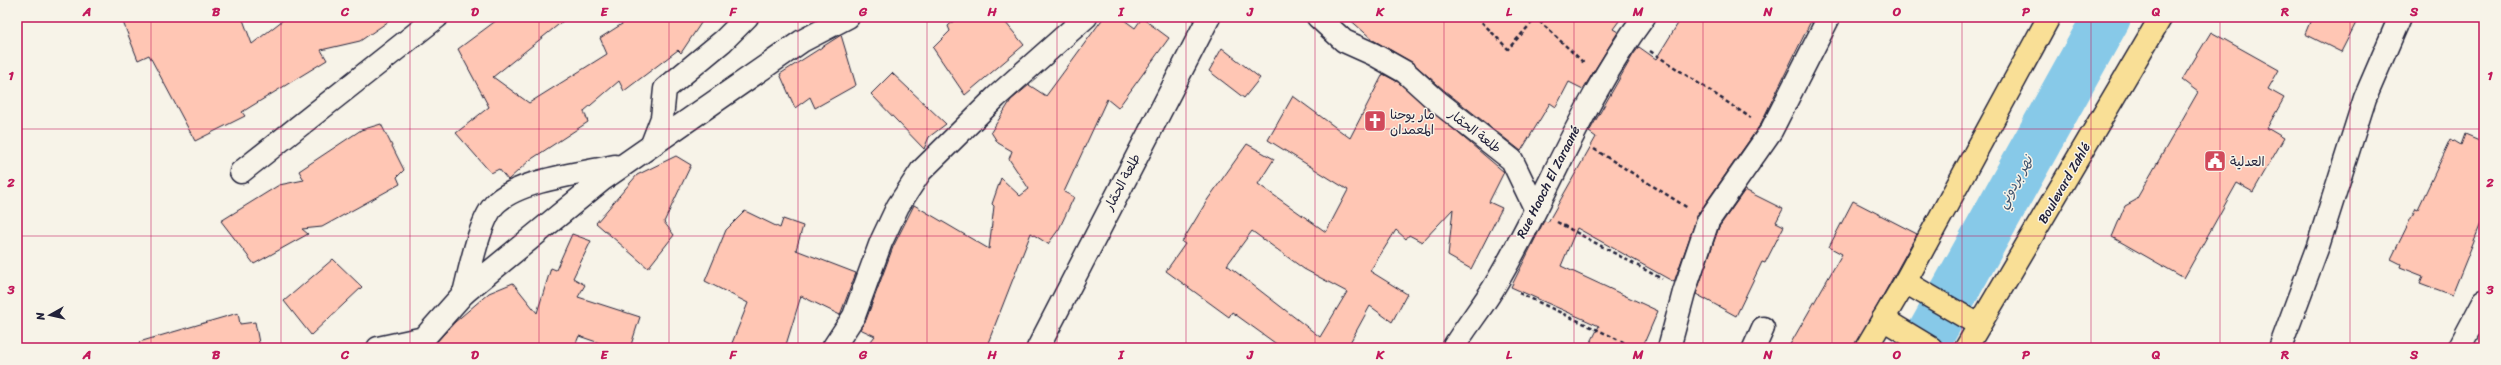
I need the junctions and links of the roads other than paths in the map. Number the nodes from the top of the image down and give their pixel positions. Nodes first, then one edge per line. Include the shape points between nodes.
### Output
1 (437, 17) edge
2 (747, 17) edge
3 (848, 17) edge
4 (1086, 17) edge
5 (1208, 17) edge
6 (1318, 17) edge
7 (1644, 17) edge
8 (1829, 17) edge
9 (2049, 17) edge
10 (2161, 17) edge
11 (2400, 17) edge
12 (652, 144) junction
13 (622, 164) junction
14 (241, 172) dead end
15 (1535, 208) junction
16 (1905, 282) junction
17 (464, 293) junction
18 (2484, 301) edge
19 (1883, 319) junction
20 (1970, 320) junction
21 (1763, 328) dead end
22 (427, 343) edge
23 (378, 348) edge
24 (833, 348) edge
25 (1038, 348) edge
26 (1453, 348) edge
27 (1669, 348) edge
28 (1754, 348) edge
29 (1866, 348) edge
30 (1931, 348) edge
31 (1966, 348) edge
32 (2280, 348) edge
33 (2459, 348) edge

1 - 14 street
2 - 12 street via 723,41 666,88 662,118
3 - 12 street via 802,41
4 - 24 street via 996,97 921,171 898,206 881,242 854,316
5 - 25 street, طلعة الحمّار
6 - 15 street, طلعة الحمّار via 1344,41 1405,72 1437,101 1512,160
7 - 15 street, Rue Haoch El Zaraané via 1572,134
8 - 27 street via 1771,131 1708,221 1684,292
9 - 16 highway
10 - 20 highway, Boulevard Zahlé via 2035,234
11 - 32 street via 2365,98 2318,246
12 - 13 street
13 - 17 street via 557,214
13 - 17 street via 522,187 496,202 481,229
15 - 26 street, Rue Haoch El Zaraané via 1496,283
16 - 19 highway
16 - 20 highway
17 - 22 street
18 - 33 street
19 - 29 highway
19 - 30 highway
20 - 31 highway, Boulevard Zahlé
21 - 28 street
22 - 23 street

